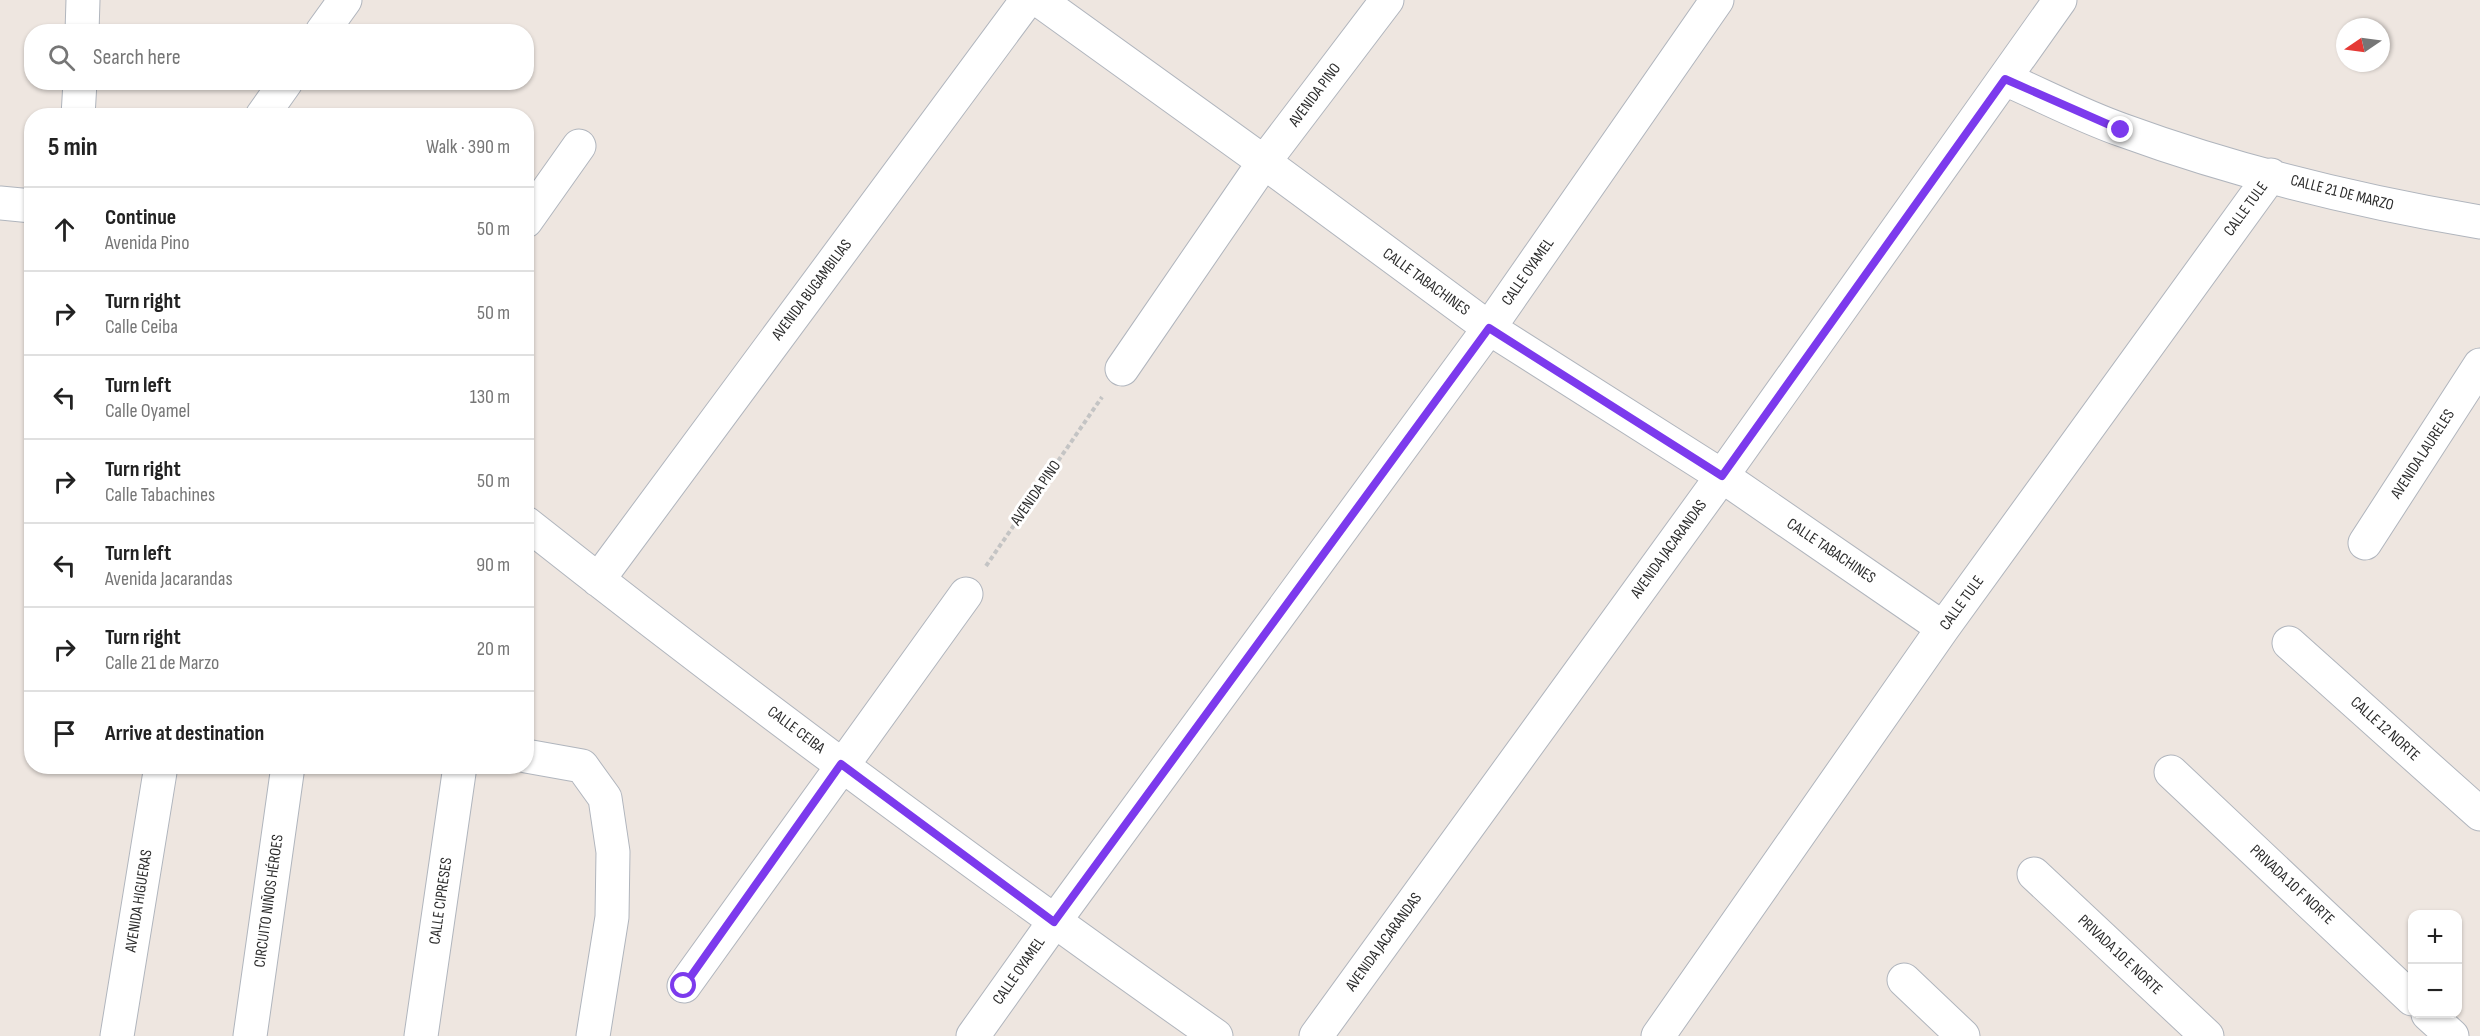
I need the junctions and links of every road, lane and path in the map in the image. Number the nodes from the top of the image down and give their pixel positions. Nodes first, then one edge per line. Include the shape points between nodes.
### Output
1 (83, 0) edge
2 (345, 0) edge
3 (1027, 0) edge
4 (1039, 0) edge
5 (1387, 0) edge
6 (1716, 0) edge
7 (2060, 0) edge
8 (82, 24) edge
9 (328, 24) edge
10 (2005, 79) junction
11 (80, 90) edge
12 (280, 90) edge
13 (78, 108) edge
14 (268, 108) edge
15 (579, 146) dead end
16 (1264, 162) junction
17 (2271, 175) junction
18 (0, 203) edge
19 (24, 205) edge
20 (534, 210) edge
21 (2480, 222) edge
22 (1489, 328) junction
23 (2480, 365) edge
24 (1122, 369) joint
25 (1722, 476) junction
26 (534, 529) edge
27 (2366, 543) dead end
28 (598, 579) junction
29 (966, 594) joint
30 (1943, 628) junction
31 (2289, 643) dead end
32 (534, 757) edge
33 (841, 764) junction
34 (2171, 772) dead end
35 (160, 774) edge
36 (287, 774) edge
37 (459, 774) edge
38 (2480, 814) edge
39 (2034, 874) dead end
40 (1054, 922) junction
41 (1904, 980) dead end
42 (684, 986) dead end
43 (2408, 995) edge
44 (2432, 1018) edge
45 (117, 1036) edge
46 (250, 1036) edge
47 (421, 1036) edge
48 (593, 1036) edge
49 (974, 1036) edge
50 (1216, 1036) edge
51 (1316, 1036) edge
52 (1658, 1036) edge
53 (1963, 1036) edge
54 (2207, 1036) edge
55 (2452, 1036) edge

1 - 8 street
2 - 9 street
3 - 28 street, AVENIDA BUGAMBILIAS
4 - 16 street, CALLE TABACHINES
5 - 16 street, AVENIDA PINO
6 - 22 street, CALLE OYAMEL
7 - 10 street, AVENIDA JACARANDAS
10 - 17 street, CALLE 21 DE MARZO via 2121,130
10 - 25 street, AVENIDA JACARANDAS
11 - 13 street
12 - 14 street
15 - 20 street
16 - 22 street, CALLE TABACHINES
16 - 24 street, AVENIDA PINO
17 - 21 street, CALLE 21 DE MARZO via 2340,194
17 - 30 street, CALLE TULE
18 - 19 street
22 - 25 street, CALLE TABACHINES
22 - 40 street, CALLE OYAMEL
23 - 27 street, AVENIDA LAURELES
24 - 29 path, AVENIDA PINO
25 - 30 street, CALLE TABACHINES
25 - 51 street, AVENIDA JACARANDAS
26 - 28 street, CALLE CEIBA
28 - 33 street, CALLE CEIBA
29 - 33 street
30 - 52 street, CALLE TULE
31 - 38 street, CALLE 12 NORTE
32 - 48 street via 582,766 605,798 613,852 612,917
33 - 40 street, CALLE CEIBA
33 - 42 street
34 - 43 street, PRIVADA 10 F NORTE
35 - 45 street, AVENIDA HIGUERAS
36 - 46 street, CIRCUITO NIÑOS HÉROES
37 - 47 street, CALLE CIPRESES
39 - 54 street, PRIVADA 10 E NORTE
40 - 49 street, CALLE OYAMEL
40 - 50 street, CALLE CEIBA
41 - 53 street
44 - 55 street

